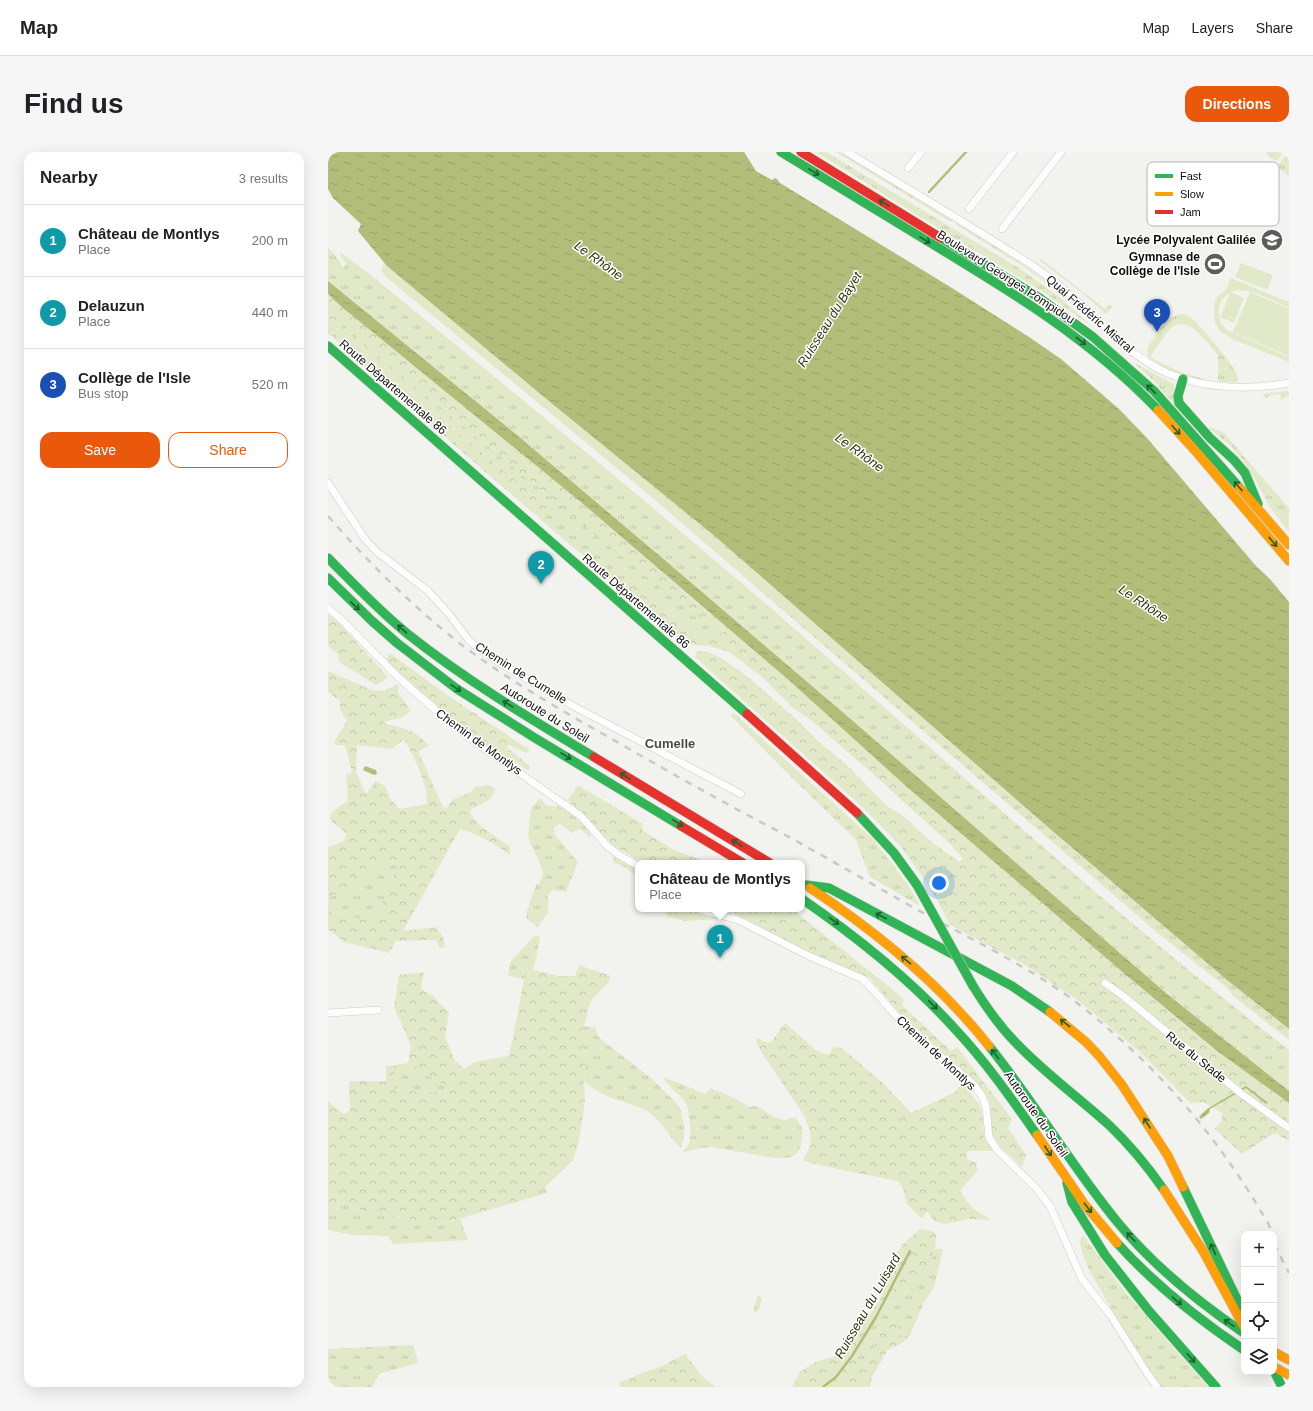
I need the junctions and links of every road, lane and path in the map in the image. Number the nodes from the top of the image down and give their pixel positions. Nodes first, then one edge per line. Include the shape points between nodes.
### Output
1 (781, 152) edge
2 (801, 152) edge
3 (847, 152) edge
4 (921, 152) edge
5 (1012, 152) edge
6 (1060, 152) edge
7 (908, 168) dead end
8 (969, 209) dead end
9 (1002, 229) dead end
10 (328, 346) edge
11 (1183, 379) junction
12 (1289, 383) edge
13 (328, 483) edge
14 (1263, 515) junction
15 (1289, 545) edge
16 (328, 558) edge
17 (1289, 561) edge
18 (328, 578) edge
19 (328, 608) edge
20 (741, 794) dead end
21 (738, 860) edge
22 (765, 860) edge
23 (635, 864) edge
24 (805, 884) edge
25 (805, 885) edge
26 (805, 901) edge
27 (705, 912) edge
28 (1105, 983) dead end
29 (378, 1010) dead end
30 (328, 1012) edge
31 (1289, 1128) edge
32 (1065, 1176) junction
33 (1241, 1308) edge
34 (1241, 1321) edge
35 (1241, 1332) edge
36 (1241, 1348) edge
37 (1277, 1354) edge
38 (1289, 1360) edge
39 (1277, 1369) edge
40 (1270, 1375) edge
41 (1276, 1375) edge
42 (1289, 1375) edge
43 (1158, 1387) edge
44 (1216, 1387) edge
45 (1276, 1387) edge
46 (1282, 1387) edge

1 -> 17 main road, Boulevard Georges Pompidou via 1020,298 1063,326 1098,354 1132,383 1163,415
14 -> 2 main road, Boulevard Georges Pompidou via 1154,391 1093,337 1038,297
3 - 11 street, Quai Frédéric Mistral via 1029,263 1059,285 1138,356 1159,369
4 - 7 street
5 - 8 street
6 - 9 street
10 - 34 main road, Route Départementale 86, bridge via 748,715 850,807 894,852 917,885 990,1012 1018,1045 1105,1122 1146,1166 1175,1203 1193,1232
11 - 12 street, Quai Frédéric Mistral via 1203,384 1234,386
11 - 14 main road via 1178,396 1179,402 1210,438 1234,460 1244,474
13 - 20 street, Chemin de Cumelle via 365,539 376,551 428,591 474,644 500,663 575,707
14 - 15 main road, Boulevard Georges Pompidou
22 -> 16 main road, Autoroute du Soleil via 463,675 381,611
18 -> 21 main road via 396,643 457,689
19 - 23 street, Chemin de Montlys via 431,706 472,740 581,816 607,846
33 -> 24 main road via 1168,1156 1122,1085 1087,1043 1047,1009 1012,986 829,888
35 -> 25 main road, Autoroute du Soleil via 1195,1298 1158,1266 1120,1224 1007,1069 943,994 858,920
26 -> 32 main road, Autoroute du Soleil via 882,957 933,1004 1001,1084
27 - 43 street, Chemin de Montlys via 738,920 809,956 863,979 903,1024 974,1085 986,1107 989,1138 1050,1206 1082,1279 1102,1303
28 - 31 street, Rue du Stade via 1122,994 1243,1095
29 - 30 street
32 -> 36 main road, Autoroute du Soleil via 1102,1226 1147,1275 1194,1315
32 -> 44 main road via 1072,1202 1105,1255 1149,1311
37 - 38 main road
39 - 42 main road
40 - 45 main road
41 - 46 main road

